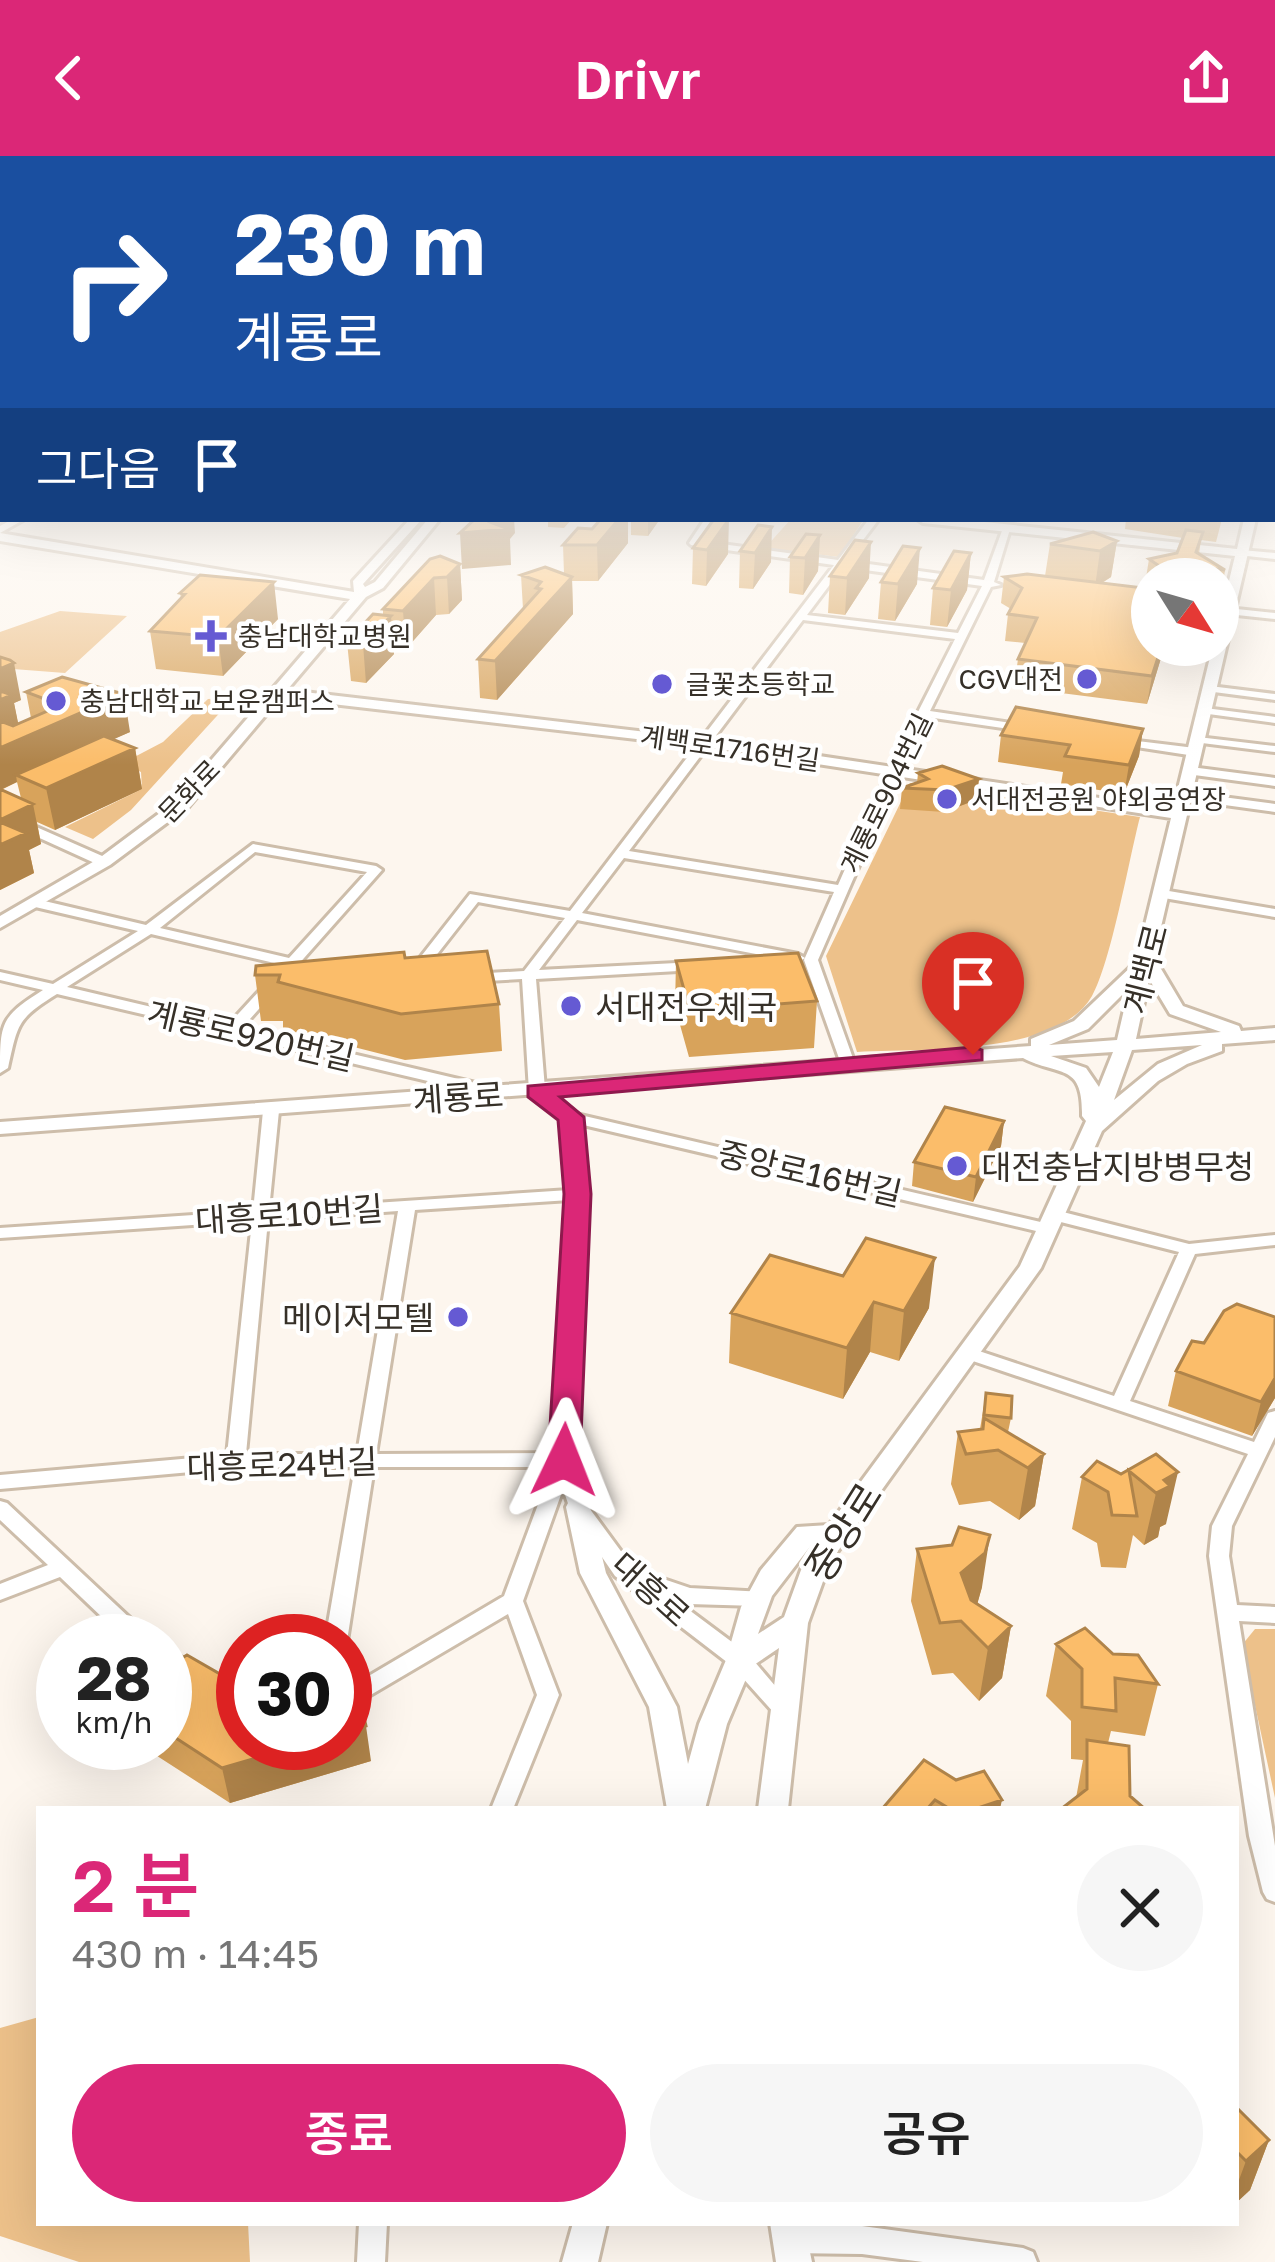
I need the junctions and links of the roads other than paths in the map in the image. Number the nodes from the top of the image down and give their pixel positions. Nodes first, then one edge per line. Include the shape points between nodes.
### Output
1 (204, 568) edge
2 (371, 568) edge
3 (393, 568) edge
4 (838, 568) edge
5 (894, 568) edge
6 (994, 568) edge
7 (988, 584) junction
8 (1008, 586) edge
9 (359, 595) junction
10 (1239, 612) edge
11 (1275, 616) edge
12 (800, 617) junction
13 (960, 636) junction
14 (1214, 666) edge
15 (1210, 689) junction
16 (277, 693) junction
17 (1275, 697) edge
18 (1205, 711) junction
19 (924, 713) junction
20 (1275, 720) edge
21 (1037, 729) edge
22 (1105, 739) edge
23 (706, 742) junction
24 (1196, 746) junction
25 (1275, 749) edge
26 (894, 771) junction
27 (1191, 771) junction
28 (1275, 782) edge
29 (1183, 806) junction
30 (1275, 808) edge
31 (0, 815) edge
32 (625, 854) junction
33 (104, 862) junction
34 (840, 889) junction
35 (1163, 894) junction
36 (36, 902) junction
37 (1275, 913) edge
38 (574, 915) junction
39 (0, 923) edge
40 (148, 929) junction
41 (811, 960) junction
42 (1148, 961) junction
43 (290, 962) junction
44 (740, 964) edge
45 (717, 965) edge
46 (530, 974) junction
47 (0, 976) edge
48 (448, 980) edge
49 (428, 981) edge
50 (56, 990) junction
51 (292, 991) edge
52 (269, 993) junction
53 (231, 1030) junction
54 (1275, 1034) edge
55 (1126, 1044) junction
56 (1015, 1052) junction
57 (848, 1064) junction
58 (0, 1068) edge
59 (537, 1091) junction
60 (502, 1094) junction
61 (271, 1111) junction
62 (571, 1117) junction
63 (0, 1128) edge
64 (1091, 1135) junction
65 (578, 1194) junction
66 (406, 1206) junction
67 (262, 1215) junction
68 (1052, 1222) junction
69 (0, 1233) edge
70 (1275, 1240) edge
71 (1189, 1249) junction
72 (967, 1353) junction
73 (1120, 1403) junction
74 (1275, 1418) edge
75 (1259, 1451) junction
76 (366, 1460) junction
77 (564, 1460) junction
78 (236, 1461) junction
79 (0, 1482) edge
80 (578, 1507) junction
81 (0, 1508) edge
82 (833, 1534) junction
83 (62, 1568) junction
84 (622, 1570) junction
85 (0, 1592) edge
86 (757, 1598) junction
87 (513, 1601) junction
88 (1231, 1612) junction
89 (112, 1614) edge
90 (340, 1614) edge
91 (1275, 1615) edge
92 (795, 1623) junction
93 (740, 1660) junction
94 (192, 1673) edge
95 (204, 1681) edge
96 (372, 1685) edge
97 (783, 1708) junction
98 (503, 1806) edge
99 (685, 1806) edge
100 (687, 1806) edge
101 (773, 1806) edge
102 (1274, 1882) edge
103 (373, 2226) edge
104 (589, 2226) edge
105 (790, 2241) edge
106 (371, 2262) edge
107 (580, 2262) edge
108 (1023, 2262) edge

1 - 9 main road
2 - 9 main road, 문화로 via 357,584
3 - 9 main road, 문화로
4 - 12 street
5 - 7 street
6 - 7 street, 계룡로904번길
7 - 8 street
7 - 13 street, 계룡로904번길
9 - 16 main road, 문화로
10 - 11 street
12 - 13 street
12 - 23 street
13 - 19 street, 계룡로904번길
14 - 15 main road, 계백로
15 - 17 street
15 - 18 main road, 계백로
16 - 23 main road, 계백로1716번길
16 - 33 main road, 문화로 via 182,804
18 - 20 street
18 - 24 main road, 계백로
19 - 21 street
19 - 26 street, 계룡로904번길
22 - 24 street
23 - 26 main road, 계백로1716번길
23 - 32 street
24 - 25 street
24 - 27 main road, 계백로
26 - 29 main road, 계백로1716번길
26 - 34 street, 계룡로904번길
27 - 28 street
27 - 29 main road, 계백로
29 - 30 street
29 - 35 main road, 계백로
31 - 33 street
32 - 34 street
32 - 38 street
33 - 36 main road, 문화로
34 - 41 street, 계룡로904번길
35 - 37 street, 계백로
35 - 42 main road, 계백로
36 - 39 main road, 문화로
36 - 40 street
38 - 41 street
38 - 46 street
38 - 49 street via 475,898 407,983
40 - 43 street
40 - 43 street via 253,848 376,870
40 - 50 street
41 - 44 street
41 - 57 street
42 - 54 main road via 1176,1010 1223,1029
42 - 55 main road, 계백로
42 - 56 main road via 1081,1024
43 - 52 street
45 - 46 street
46 - 48 street
46 - 59 street
47 - 50 street, 계룡로920번길
50 - 53 street, 계룡로920번길
50 - 58 street via 11,1022
51 - 52 street
52 - 53 street
53 - 60 street, 계룡로920번길
54 - 55 main road, 계룡로
54 - 64 main road via 1176,1058
55 - 56 main road, 계룡로
55 - 64 main road, 중앙로
56 - 57 main road, 계룡로
56 - 64 main road via 1086,1075 1093,1085
57 - 59 main road, 계룡로
59 - 60 main road, 계룡로
59 - 62 street
60 - 61 main road, 계룡로
61 - 63 main road, 계룡로
61 - 67 street
62 - 65 street, 대흥로
62 - 68 street, 중앙로16번길
64 - 68 main road, 중앙로
65 - 66 street, 대흥로10번길
65 - 77 street, 대흥로
66 - 67 street, 대흥로10번길
66 - 76 street
67 - 69 street, 대흥로10번길
67 - 78 street
68 - 71 street, 중앙로16번길
68 - 72 main road, 중앙로 via 1030,1268
70 - 71 street
71 - 73 street
72 - 73 street
72 - 82 main road, 중앙로
73 - 75 street
74 - 75 street
75 - 88 street via 1222,1526 1219,1556
76 - 77 street, 대흥로24번길
76 - 78 street, 대흥로24번길
76 - 90 street
77 - 80 street, 대흥로
77 - 87 street
78 - 79 street, 대흥로24번길
80 - 84 street, 대흥로
80 - 99 main road via 593,1573 663,1707
81 - 83 street
82 - 86 main road via 806,1534
82 - 92 main road, 중앙로
83 - 85 street
83 - 89 street
84 - 86 street via 689,1596
84 - 93 street, 대흥로
86 - 93 main road via 744,1620
87 - 96 street
87 - 98 street via 548,1695
88 - 91 street
88 - 102 street
92 - 93 main road
92 - 97 main road, 중앙로
93 - 97 street, 대흥로
93 - 100 main road
94 - 95 street
97 - 101 main road, 중앙로
103 - 106 street
104 - 107 main road
105 - 108 street via 862,2240

